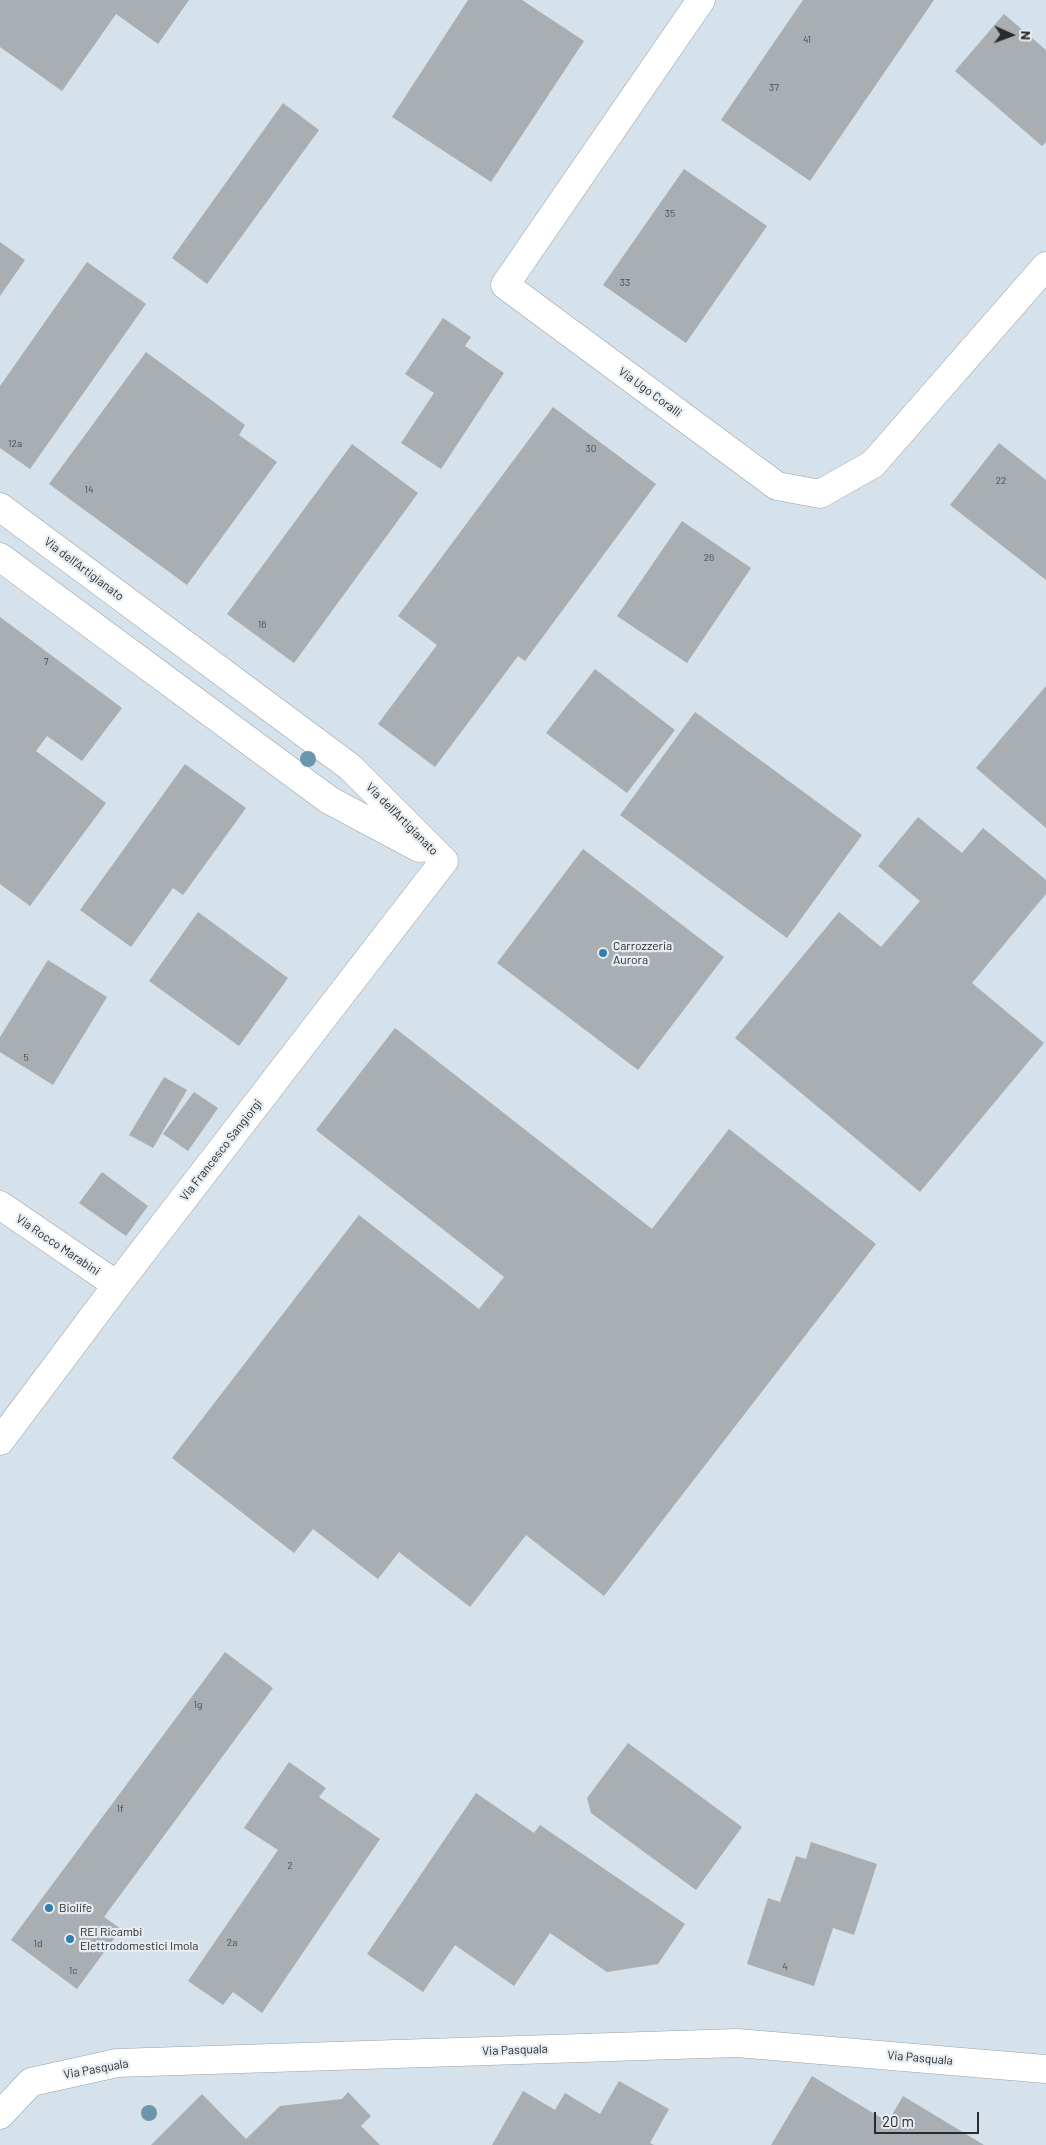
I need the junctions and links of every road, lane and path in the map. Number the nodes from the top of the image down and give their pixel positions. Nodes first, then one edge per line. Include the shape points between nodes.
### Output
1 (701, 0) edge
2 (1046, 266) edge
3 (0, 506) edge
4 (0, 557) edge
5 (444, 861) junction
6 (0, 1205) edge
7 (116, 1285) junction
8 (0, 1441) edge
9 (1046, 2068) edge
10 (0, 2115) edge

1 - 2 street, Via Ugo Coralli via 504,285 777,486 820,494 873,464
3 - 5 street, Via dell'Artigianato via 350,767
4 - 5 street, Via dell'Artigianato via 329,800
5 - 7 street, Via Francesco Sangiorgi
6 - 7 street, Via Rocco Marabini
7 - 8 street, Via Francesco Sangiorgi
9 - 10 street, Via Pasquala via 737,2043 117,2063 31,2082

